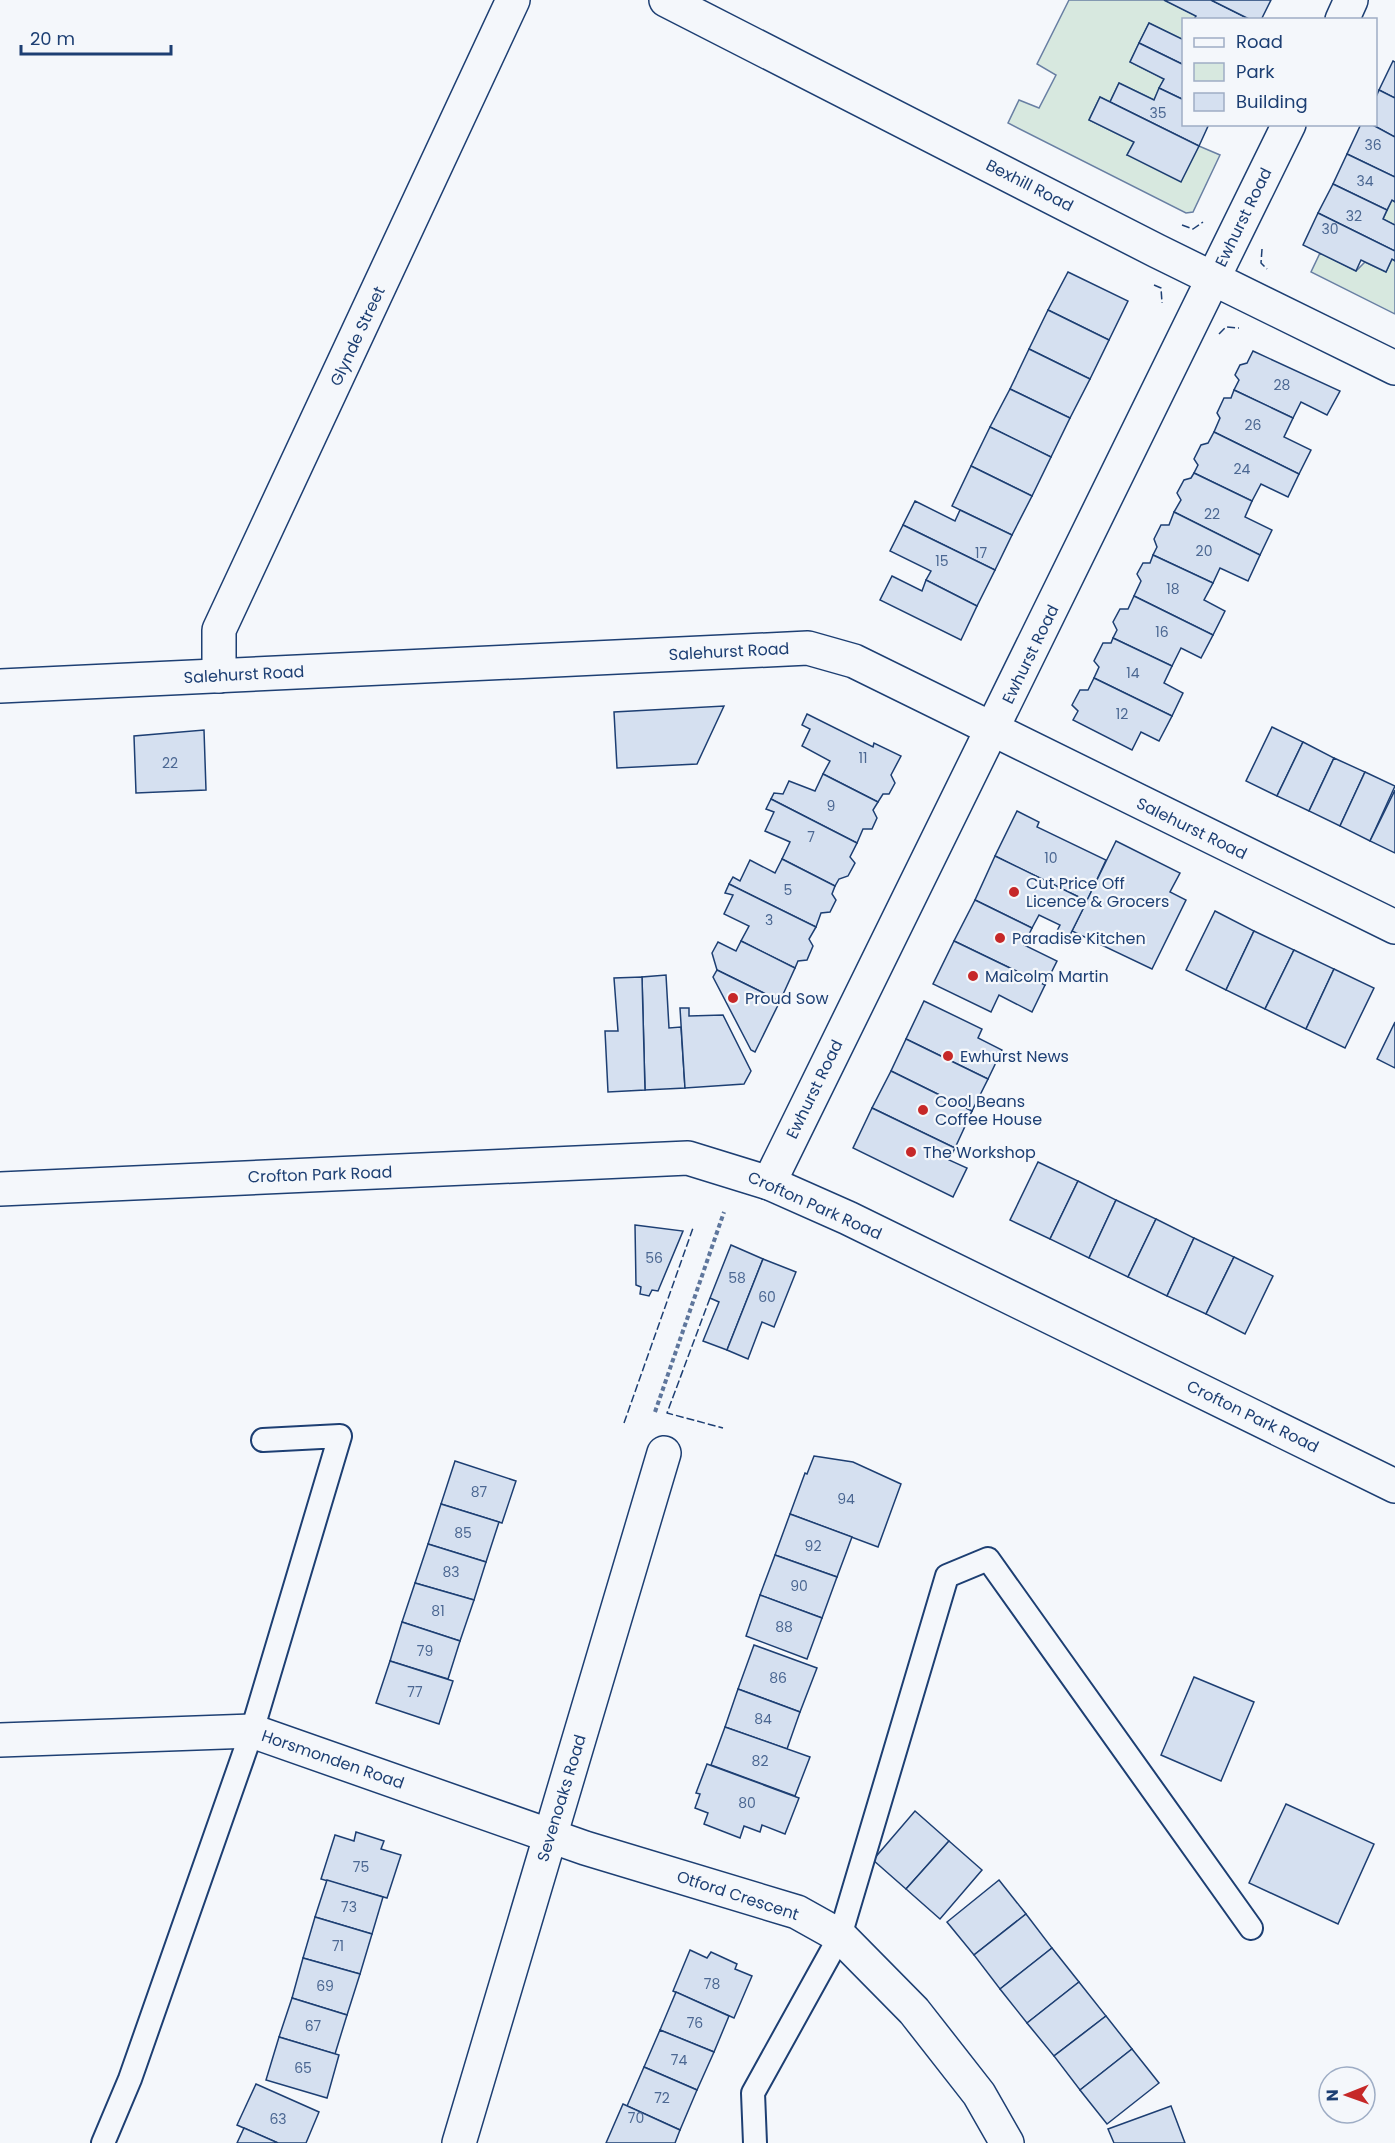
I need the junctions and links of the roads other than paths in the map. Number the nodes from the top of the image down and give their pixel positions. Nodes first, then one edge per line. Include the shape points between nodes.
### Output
1 (513, 0) edge
2 (666, 0) edge
3 (1351, 0) edge
4 (1343, 18) edge
5 (1288, 126) edge
6 (1214, 279) junction
7 (1395, 368) edge
8 (219, 676) junction
9 (0, 686) edge
10 (992, 730) junction
11 (1395, 927) edge
12 (754, 1177) junction
13 (0, 1189) edge
14 (263, 1440) dead end
15 (664, 1453) dead end
16 (1395, 1486) edge
17 (252, 1731) junction
18 (0, 1740) edge
19 (550, 1836) junction
20 (1251, 1928) dead end
21 (840, 1936) junction
22 (103, 2143) edge
23 (459, 2143) edge
24 (755, 2143) edge
25 (1007, 2143) edge

1 - 8 street, Glynde Street via 219,630
2 - 6 street, Bexhill Road
3 - 4 street
5 - 6 street, Ewhurst Road
6 - 7 street, Bexhill Road
6 - 10 street, Ewhurst Road
8 - 9 street, Salehurst Road
8 - 10 street, Salehurst Road via 808,648 854,661
10 - 11 street, Salehurst Road
10 - 12 street, Ewhurst Road
12 - 13 street, Crofton Park Road via 688,1158
12 - 16 street, Crofton Park Road via 849,1218
14 - 17 lane via 340,1436
15 - 19 street, Sevenoaks Road
17 - 18 street, Horsmonden Road
17 - 19 street, Horsmonden Road
17 - 22 lane via 130,2079
19 - 21 street, Otford Crescent via 797,1912
19 - 23 street, Sevenoaks Road
20 - 21 lane via 988,1559 947,1576
21 - 24 lane via 753,2093
21 - 25 street, Otford Crescent via 914,2011 979,2094

